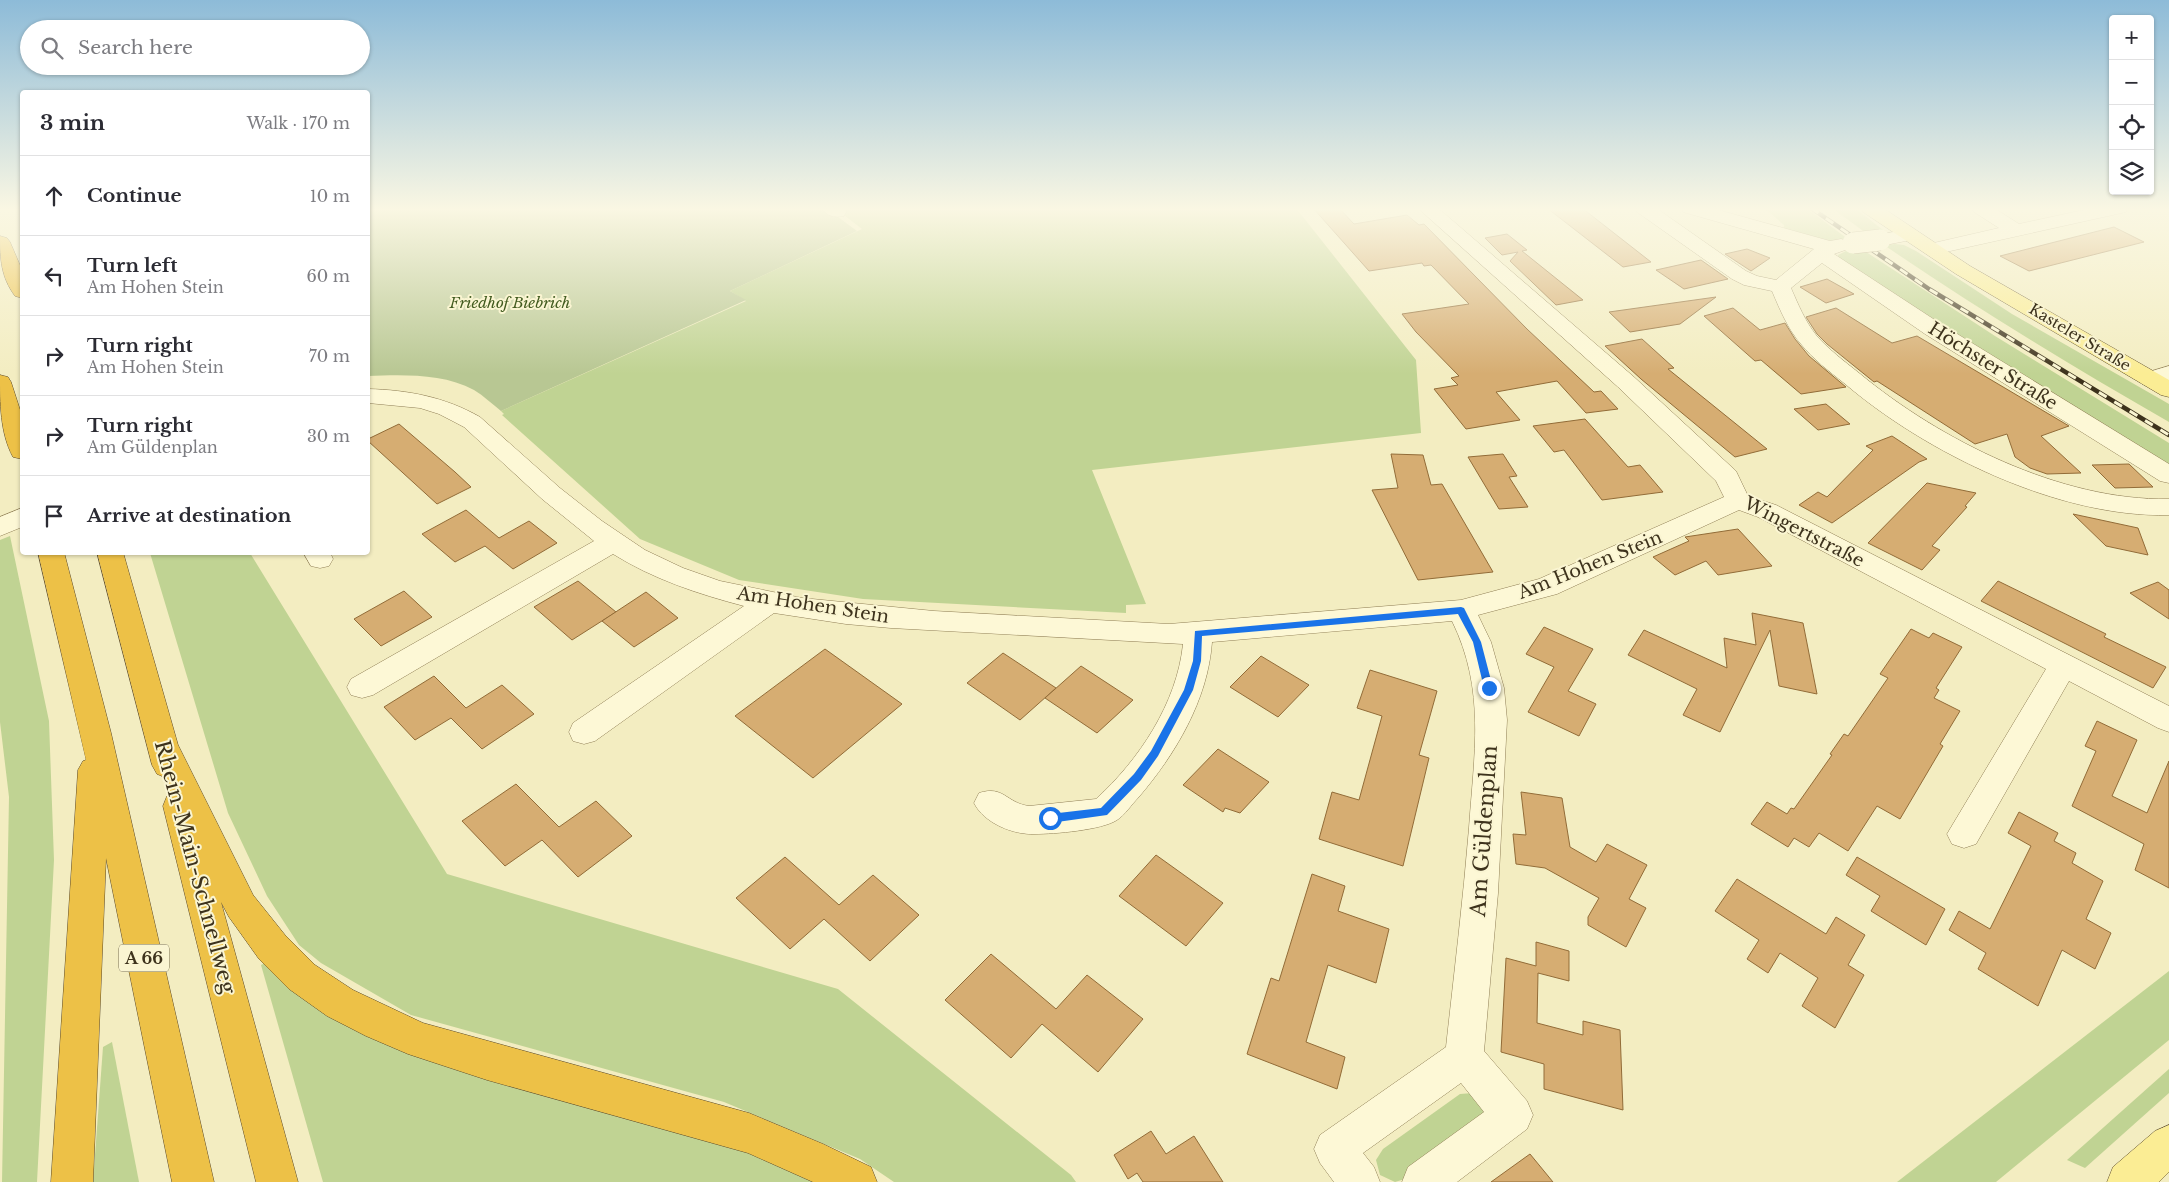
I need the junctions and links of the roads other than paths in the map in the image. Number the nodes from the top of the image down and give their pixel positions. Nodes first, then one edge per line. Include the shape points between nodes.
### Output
1 (9, 263) edge
2 (1490, 263) edge
3 (1722, 263) edge
4 (1809, 263) edge
5 (1843, 263) edge
6 (1953, 263) edge
7 (20, 287) edge
8 (1780, 287) junction
9 (2163, 381) edge
10 (0, 382) edge
11 (370, 396) edge
12 (20, 446) edge
13 (2169, 475) edge
14 (1738, 501) junction
15 (2169, 507) edge
16 (20, 518) edge
17 (0, 527) edge
18 (612, 542) junction
19 (52, 555) edge
20 (111, 555) edge
21 (770, 602) junction
22 (1461, 610) junction
23 (1198, 633) junction
24 (2063, 666) junction
25 (362, 687) dead end
26 (2169, 720) edge
27 (584, 732) dead end
28 (96, 733) junction
29 (164, 748) junction
30 (990, 802) dead end
31 (1964, 834) dead end
32 (1464, 1057) junction
33 (2169, 1145) edge
34 (72, 1182) edge
35 (193, 1182) edge
36 (277, 1182) edge
37 (856, 1182) edge
38 (1358, 1182) edge
39 (1423, 1182) edge
40 (2128, 1182) edge

1 - 7 highway
2 - 14 street, Wingertstraße via 1626,382 1720,470 1727,477
3 - 8 street via 1751,281
4 - 8 street
5 - 13 street, Höchster Straße via 1941,334
6 - 9 main road, Kasteler Straße
8 - 15 street via 1802,329 1822,353 1864,390 1934,438 1991,466 2054,488 2114,504
10 - 12 highway
11 - 18 street, Am Hohen Stein via 424,401 459,414
14 - 22 street, Am Hohen Stein via 1547,587
14 - 24 street, Wingertstraße via 1767,511
16 - 17 street
18 - 21 street, Am Hohen Stein via 645,561 699,583
18 - 25 street
19 - 28 highway, A 66
20 - 29 highway, Rhein-Main-Schnellweg
21 - 23 street, Am Hohen Stein via 916,620 1160,634
21 - 27 street
22 - 23 street, Am Hohen Stein
22 - 32 street, Am Güldenplan via 1477,642 1489,688 1492,720 1481,894
23 - 30 street via 1197,661 1189,690 1155,753 1103,812 1038,822 1020,821 1004,814
24 - 26 street, Wingertstraße
24 - 31 street
28 - 34 highway
28 - 35 highway, A 66
29 - 36 highway, Rhein-Main-Schnellweg
29 - 37 highway via 241,906 272,947 302,977 340,1002 431,1044 749,1133
32 - 38 street via 1334,1149
32 - 39 street via 1513,1115
33 - 40 main road

